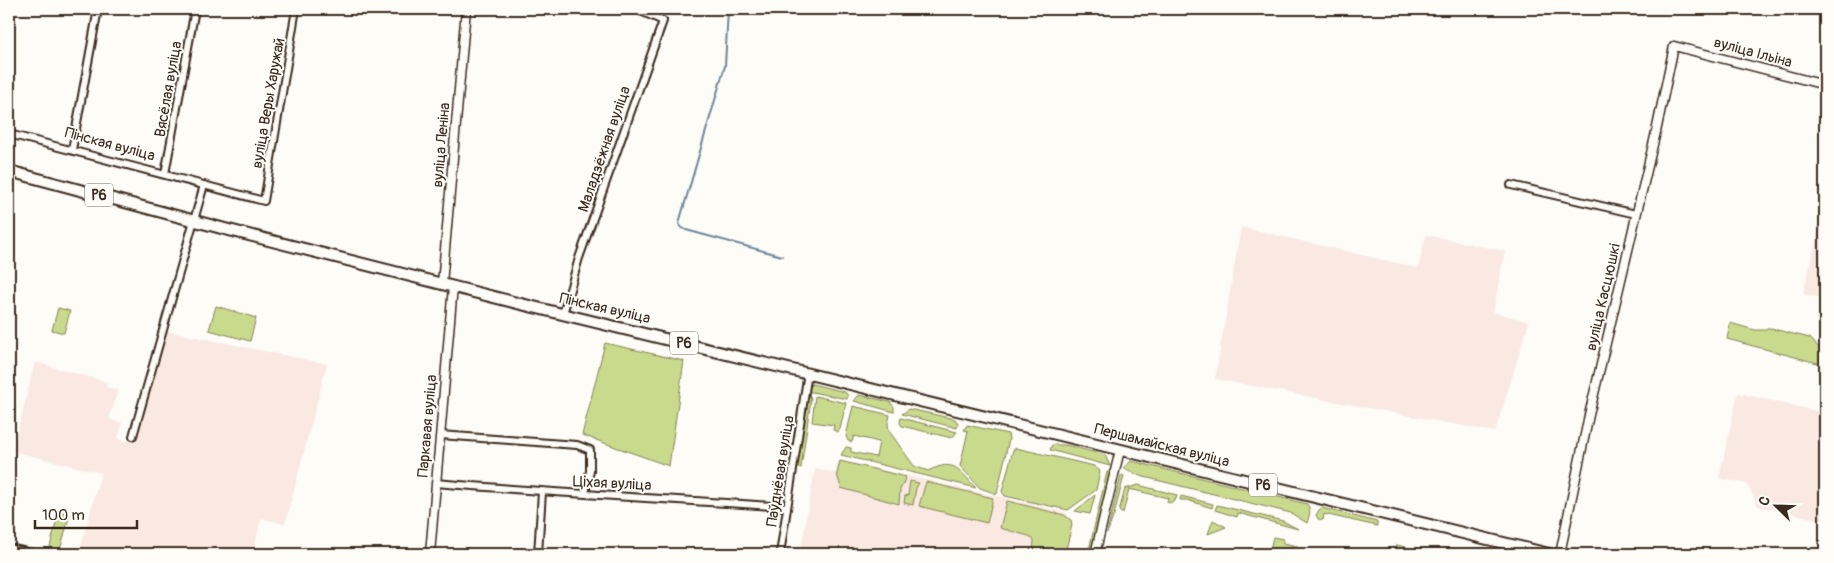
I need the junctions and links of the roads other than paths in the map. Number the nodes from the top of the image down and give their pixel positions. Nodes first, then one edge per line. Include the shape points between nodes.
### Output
1 (98, 9) edge
2 (195, 9) edge
3 (296, 9) edge
4 (466, 9) edge
5 (636, 9) edge
6 (1674, 46) joint
7 (1825, 85) edge
8 (9, 134) edge
9 (72, 150) junction
10 (9, 170) edge
11 (165, 174) junction
12 (204, 185) junction
13 (1511, 185) dead end
14 (264, 201) joint
15 (1636, 214) junction
16 (194, 220) junction
17 (442, 284) junction
18 (453, 286) junction
19 (563, 314) junction
20 (808, 372) junction
21 (440, 434) junction
22 (133, 436) dead end
23 (1120, 450) junction
24 (436, 483) junction
25 (542, 492) junction
26 (585, 493) junction
27 (787, 507) junction
28 (9, 548) edge
29 (36, 554) edge
30 (430, 554) edge
31 (538, 554) edge
32 (780, 554) edge
33 (1095, 554) edge
34 (1549, 554) edge
35 (1560, 554) edge

1 - 9 street
2 - 11 street, Вясёлая вуліца
3 - 14 street, вуліца Веры Харужай
4 - 17 street, вуліца Леніна
5 - 19 street, Маладзёжная вуліца via 662,21 579,258
6 - 7 street, вуліца Ільіна
6 - 15 street, вуліца Касцюшкі
8 - 9 street, Пінская вуліца
9 - 11 street, Пінская вуліца
10 - 16 main road, Р6
11 - 12 street, Пінская вуліца
12 - 14 street, Пінская вуліца
12 - 16 street
13 - 15 street
15 - 35 street, вуліца Касцюшкі
16 - 17 main road, Р6
16 - 22 street
17 - 18 main road, Р6
18 - 19 main road, Пінская вуліца / Р6
18 - 21 street, Паркавая вуліца
19 - 20 main road, Пінская вуліца / Р6
20 - 23 main road, Першамайская вуліца / Р6
20 - 27 street, Паўднёвая вуліца
21 - 24 street, Паркавая вуліца
21 - 26 street via 577,446 590,450
23 - 33 street
23 - 34 main road, Першамайская вуліца / Р6
24 - 25 street, Ціхая вуліца
24 - 30 street, Паркавая вуліца
25 - 26 street, Ціхая вуліца
25 - 31 street
26 - 27 street, Ціхая вуліца
27 - 32 street, Паўднёвая вуліца
28 - 29 street

